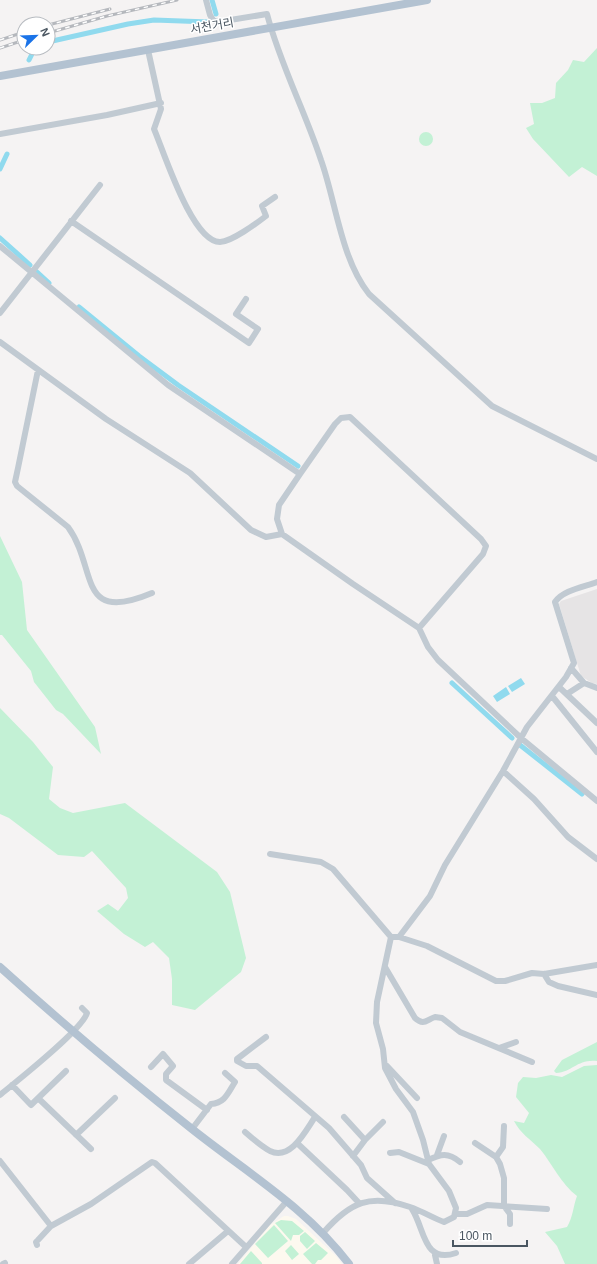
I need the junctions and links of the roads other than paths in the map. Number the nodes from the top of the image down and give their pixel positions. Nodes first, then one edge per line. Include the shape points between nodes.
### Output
1 (206, 0) edge
2 (428, 0) edge
3 (271, 28) junction
4 (148, 50) junction
5 (0, 76) edge
6 (161, 103) junction
7 (0, 134) edge
8 (100, 185) dead end
9 (275, 197) dead end
10 (71, 221) junction
11 (0, 246) edge
12 (31, 273) junction
13 (246, 299) dead end
14 (0, 313) edge
15 (0, 342) edge
16 (38, 370) junction
17 (597, 459) edge
18 (300, 474) junction
19 (282, 534) junction
20 (597, 582) edge
21 (152, 593) dead end
22 (419, 628) junction
23 (571, 668) junction
24 (584, 683) junction
25 (558, 687) junction
26 (597, 688) edge
27 (567, 694) junction
28 (552, 696) junction
29 (597, 723) edge
30 (521, 738) junction
31 (597, 752) edge
32 (503, 771) junction
33 (597, 801) edge
34 (270, 854) dead end
35 (597, 859) edge
36 (399, 936) junction
37 (391, 937) junction
38 (597, 965) edge
39 (0, 967) edge
40 (385, 967) junction
41 (544, 974) junction
42 (597, 994) edge
43 (82, 1008) dead end
44 (72, 1032) junction
45 (266, 1037) dead end
46 (516, 1042) dead end
47 (499, 1048) junction
48 (532, 1062) dead end
49 (385, 1063) junction
50 (150, 1067) dead end
51 (66, 1071) dead end
52 (225, 1073) dead end
53 (12, 1085) junction
54 (0, 1095) edge
55 (38, 1098) junction
56 (115, 1098) dead end
57 (417, 1098) dead end
58 (206, 1110) junction
59 (316, 1117) junction
60 (344, 1117) dead end
61 (383, 1122) dead end
62 (504, 1126) dead end
63 (192, 1129) junction
64 (245, 1132) dead end
65 (76, 1135) junction
66 (444, 1136) dead end
67 (365, 1140) junction
68 (297, 1143) junction
69 (475, 1143) dead end
70 (91, 1149) dead end
71 (390, 1152) dead end
72 (437, 1155) junction
73 (353, 1156) junction
74 (496, 1157) junction
75 (0, 1161) edge
76 (428, 1162) junction
77 (460, 1162) dead end
78 (288, 1201) junction
79 (359, 1203) junction
80 (394, 1203) junction
81 (504, 1206) junction
82 (411, 1207) junction
83 (547, 1209) dead end
84 (455, 1214) junction
85 (510, 1224) dead end
86 (51, 1226) junction
87 (228, 1231) junction
88 (323, 1233) junction
89 (38, 1245) dead end
90 (246, 1248) junction
91 (456, 1253) dead end
92 (435, 1256) junction
93 (189, 1264) edge
94 (232, 1264) edge
95 (349, 1264) edge
96 (437, 1264) edge

1 - 3 street via 213,20 223,22 267,14
2 - 3 main road, 서천거리
3 - 4 main road, 서천거리
3 - 17 street via 312,134 346,244 362,286 492,406
4 - 5 main road, 서천거리
4 - 6 street
6 - 7 street via 107,116
6 - 9 street via 154,129 190,214 202,232 215,241 226,241 266,216 262,206
8 - 10 street
10 - 12 street
10 - 13 street via 249,342 258,329 236,314
11 - 12 street
12 - 14 street
12 - 18 street via 168,385
15 - 16 street
16 - 19 street via 106,419 190,474 251,530 266,537
16 - 21 street via 15,482 17,486 68,527 74,535 92,588 102,599 112,603 125,602
18 - 19 street via 279,505 277,519
18 - 22 street via 335,424 341,418 350,417 481,539 486,546 482,554
19 - 22 street
20 - 23 street via 565,594 555,602 574,658
22 - 30 street via 438,660
23 - 24 street
23 - 25 street
24 - 26 street
24 - 27 street
25 - 27 street
25 - 28 street
27 - 29 street
28 - 30 street
28 - 31 street
30 - 32 street
30 - 33 street
32 - 35 street via 534,799 568,837
32 - 36 street via 445,865 430,896
34 - 37 street via 321,862 333,869
36 - 37 street
36 - 41 street via 428,946 496,981 532,973
37 - 40 street
38 - 41 street
39 - 44 main road
40 - 47 street via 415,1018 420,1022 435,1017 442,1018 460,1032
40 - 49 street via 377,1002 376,1023
41 - 42 street via 548,982 558,986
43 - 44 street via 88,1013
44 - 53 street
44 - 63 main road
45 - 59 street via 244,1052 237,1061 246,1066 257,1066
46 - 47 street
47 - 48 street
49 - 57 street
49 - 76 street via 396,1089 413,1112
50 - 58 street via 163,1054 172,1066 166,1074 166,1080
51 - 55 street
52 - 58 street via 235,1082 220,1103 211,1104
53 - 54 street
53 - 55 street via 31,1105
55 - 65 street
56 - 65 street
58 - 63 street
59 - 68 street
59 - 73 street
60 - 67 street
61 - 67 street
62 - 74 street via 503,1147
63 - 78 main road
64 - 68 street via 272,1152 282,1152
65 - 70 street
66 - 72 street
67 - 73 street
68 - 79 street
69 - 74 street
71 - 76 street via 399,1152
72 - 76 street
72 - 77 street via 449,1154
73 - 80 street via 367,1178
74 - 81 street via 504,1178
75 - 86 street
76 - 84 street via 453,1200
78 - 88 main road
78 - 90 street
79 - 80 street
79 - 88 street via 336,1218
80 - 82 street
81 - 83 street
81 - 84 street via 487,1205 467,1214
81 - 85 street via 510,1214
82 - 84 street via 444,1222
82 - 92 street via 418,1218 427,1248
86 - 87 street via 90,1204 152,1162
86 - 89 street via 36,1242
87 - 90 street
87 - 93 street
88 - 95 main road
90 - 94 street
91 - 92 street via 446,1258
92 - 96 street

